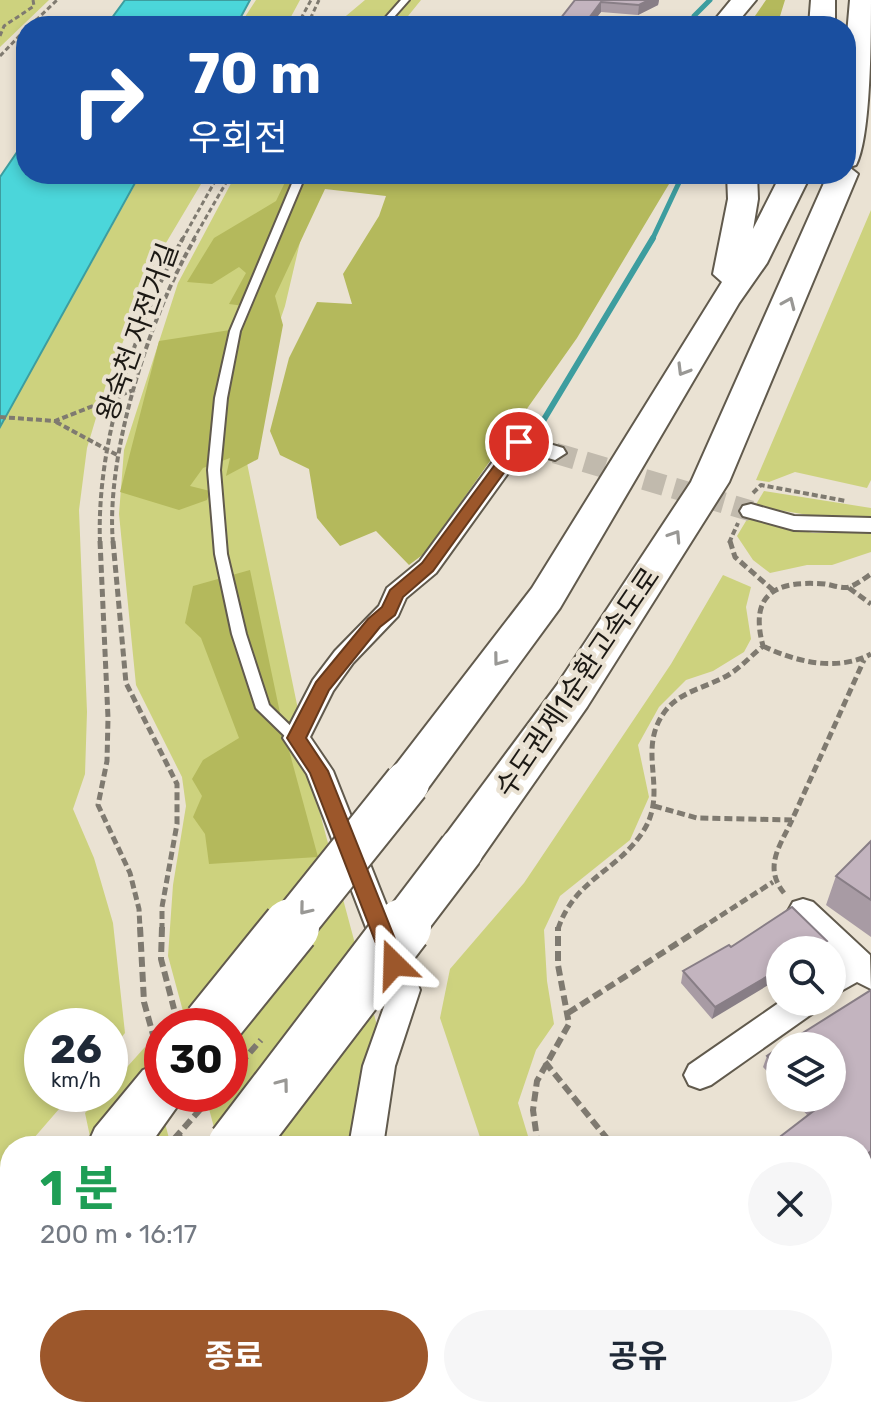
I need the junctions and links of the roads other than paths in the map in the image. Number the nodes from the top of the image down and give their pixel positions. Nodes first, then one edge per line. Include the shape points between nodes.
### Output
1 (405, 0) edge
2 (744, 0) edge
3 (862, 0) edge
4 (391, 16) edge
5 (730, 16) edge
6 (856, 87) edge
7 (871, 134) edge
8 (856, 155) edge
9 (297, 184) edge
10 (742, 184) edge
11 (791, 184) edge
12 (839, 184) edge
13 (723, 303) junction
14 (555, 453) tunnel mouth
15 (751, 511) tunnel mouth
16 (871, 525) edge
17 (296, 738) junction
18 (803, 911) road end
19 (865, 970) edge
20 (846, 977) edge
21 (203, 1008) edge
22 (785, 1016) edge
23 (700, 1075) dead end
24 (144, 1098) edge
25 (121, 1136) edge
26 (244, 1136) edge
27 (367, 1136) edge

1 - 4 lane
2 - 5 highway
3 - 6 highway, 수도권제1순환고속도로
7 - 8 highway
9 - 17 lane via 235,331 214,470 221,554 239,634 263,708
10 - 13 highway
11 - 13 highway via 751,263
26 -> 12 highway, 수도권제1순환고속도로, bridge via 572,696 710,482
13 -> 21 highway, bridge via 546,598 407,783
14 - 17 street via 519,442 428,567 396,594 389,610 322,687
15 - 16 street via 794,523
17 - 27 street via 319,771 405,990 372,1088
18 - 19 street
19 - 20 street
22 - 23 street
24 - 25 highway

